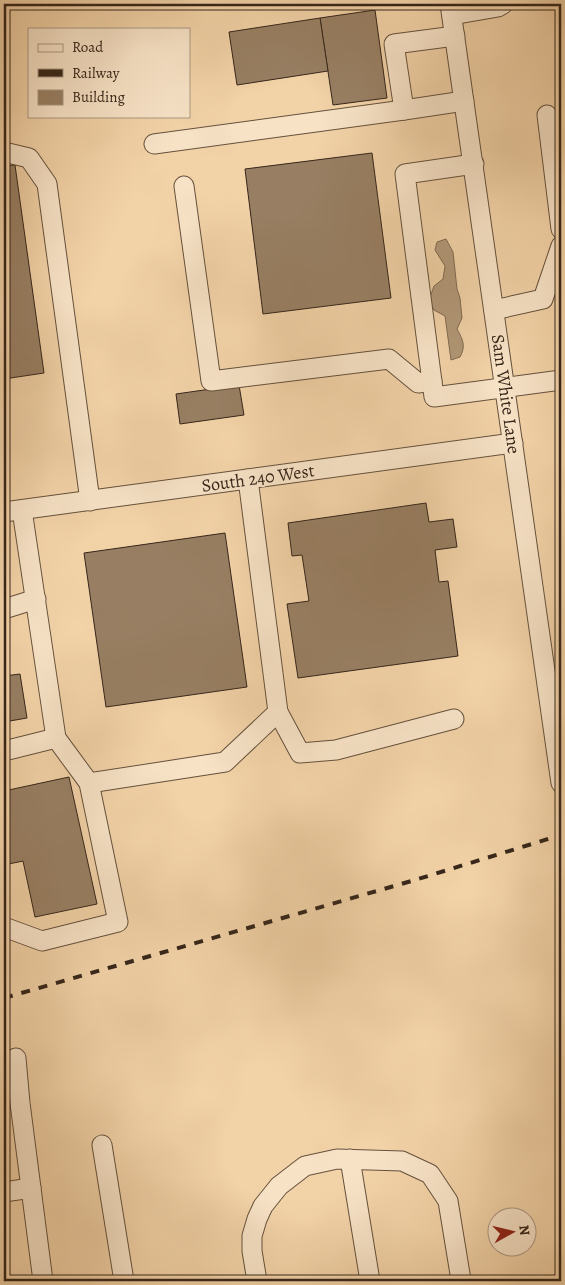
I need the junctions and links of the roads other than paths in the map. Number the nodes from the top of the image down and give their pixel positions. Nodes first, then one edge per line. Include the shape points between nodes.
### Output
1 (503, 4) edge
2 (451, 10) edge
3 (455, 36) junction
4 (464, 101) junction
5 (404, 110) junction
6 (547, 115) dead end
7 (154, 144) dead end
8 (4, 152) edge
9 (474, 164) junction
10 (184, 186) dead end
11 (561, 229) edge
12 (561, 246) edge
13 (494, 310) junction
14 (561, 380) edge
15 (432, 381) junction
16 (505, 387) junction
17 (513, 443) junction
18 (248, 479) junction
19 (90, 500) junction
20 (13, 511) edge
21 (36, 599) junction
22 (4, 609) edge
23 (278, 712) junction
24 (454, 719) dead end
25 (56, 738) junction
26 (4, 751) edge
27 (89, 783) junction
28 (561, 783) edge
29 (4, 927) edge
30 (16, 1058) dead end
31 (12, 1104) edge
32 (102, 1145) dead end
33 (350, 1159) junction
34 (31, 1188) junction
35 (4, 1192) edge
36 (43, 1281) edge
37 (124, 1281) edge
38 (257, 1281) edge
39 (370, 1281) edge
40 (459, 1281) edge

1 - 2 street
2 - 3 street, Sam White Lane
3 - 4 street, Sam White Lane
3 - 5 street via 394,44
4 - 5 street
4 - 9 street, Sam White Lane
5 - 7 street
6 - 11 street
8 - 19 street via 30,158 47,184
9 - 13 street, Sam White Lane
9 - 15 street via 405,174
10 - 15 street via 211,381 389,359 418,383
12 - 13 street via 543,299
13 - 16 street, Sam White Lane
14 - 16 street
15 - 16 street via 434,397
16 - 17 street, Sam White Lane
17 - 18 street, South 240 West
17 - 28 street, Sam White Lane
18 - 19 street, South 240 West
18 - 23 street
19 - 20 street, South 240 West
20 - 21 street
21 - 22 street
21 - 25 street
23 - 24 street via 300,753 336,750
23 - 27 street via 225,762
25 - 26 street
25 - 27 street
27 - 29 street via 118,922 42,941
30 - 31 street
31 - 34 street
32 - 37 street
33 - 38 street via 305,1166 279,1186 264,1206 252,1236
33 - 39 street
33 - 40 street via 402,1161 430,1174 448,1201
34 - 35 street
34 - 36 street

